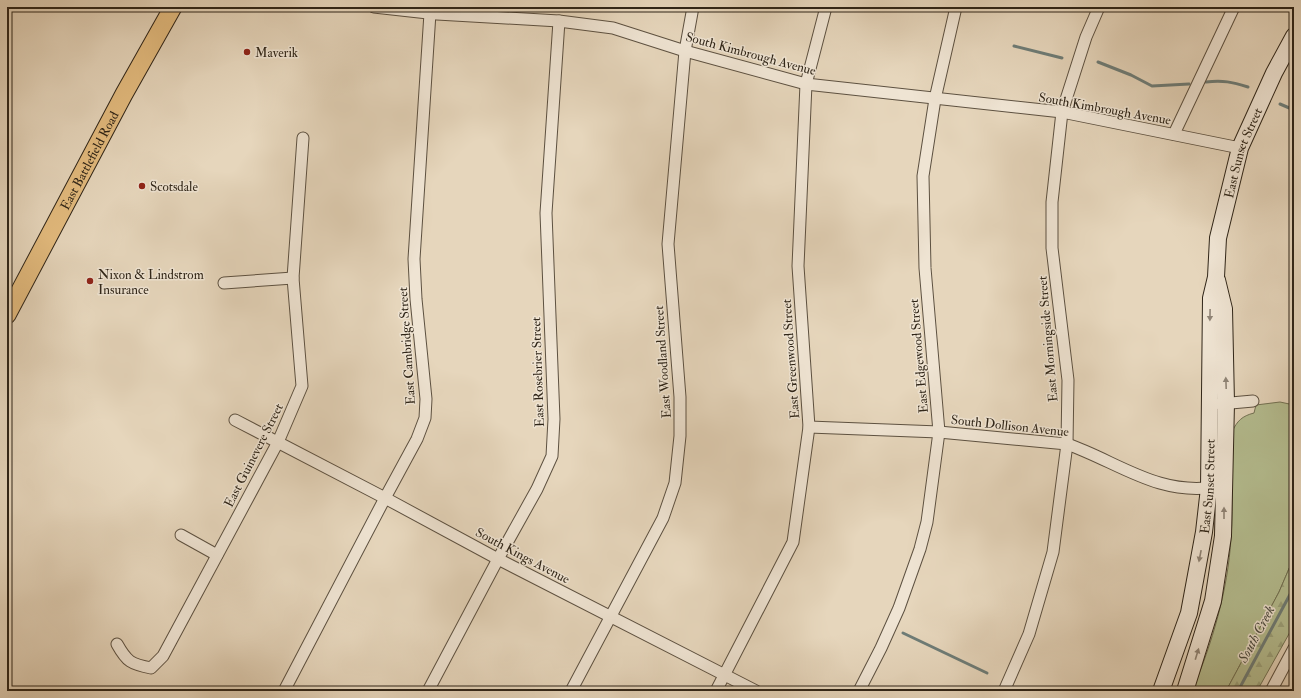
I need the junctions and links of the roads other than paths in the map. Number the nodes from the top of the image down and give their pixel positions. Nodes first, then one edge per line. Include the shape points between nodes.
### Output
1 (173, 7) edge
2 (374, 7) edge
3 (693, 7) edge
4 (826, 7) edge
5 (956, 7) edge
6 (1099, 7) edge
7 (1234, 7) edge
8 (430, 13) junction
9 (559, 21) junction
10 (1294, 36) edge
11 (685, 51) junction
12 (806, 84) junction
13 (936, 99) junction
14 (1062, 112) junction
15 (1174, 134) junction
16 (303, 138) dead end
17 (1240, 148) junction
18 (1216, 277) junction
19 (293, 278) junction
20 (224, 283) dead end
21 (7, 315) edge
22 (1253, 401) dead end
23 (1226, 403) junction
24 (1209, 405) junction
25 (235, 420) dead end
26 (809, 427) junction
27 (939, 432) junction
28 (278, 442) junction
29 (1067, 444) junction
30 (1216, 487) junction
31 (385, 498) junction
32 (181, 535) dead end
33 (217, 555) junction
34 (498, 558) junction
35 (610, 616) junction
36 (117, 644) dead end
37 (1294, 648) edge
38 (724, 675) junction
39 (284, 691) edge
40 (428, 691) edge
41 (571, 691) edge
42 (716, 691) edge
43 (756, 691) edge
44 (859, 691) edge
45 (1004, 691) edge
46 (1161, 691) edge
47 (1185, 691) edge
48 (1271, 691) edge

1 - 21 main road, East Battlefield Road
2 - 8 street, South Kimbrough Avenue
3 - 11 street, East Woodland Street
4 - 12 street, East Greenwood Street
5 - 13 street, East Edgewood Street
6 - 14 street, East Morningside Street via 1086,37
7 - 15 street
8 - 9 street, South Kimbrough Avenue
8 - 31 street, East Cambridge Street via 414,259 426,399 425,418 417,439
9 - 11 street, South Kimbrough Avenue via 613,28
9 - 34 street, East Rosebrier Street via 546,212 554,419 552,456 537,489
10 - 17 main road, East Sunset Street
11 - 12 street, South Kimbrough Avenue
11 - 35 street, East Woodland Street via 668,244 680,397 680,436 675,483 663,518
12 - 13 street, South Kimbrough Avenue
12 - 26 street, East Greenwood Street via 798,266
13 - 14 street, South Kimbrough Avenue
13 - 27 street, East Edgewood Street via 922,176 925,268
14 - 15 street, South Kimbrough Avenue
14 - 29 street, East Morningside Street via 1052,202 1052,248 1068,380
15 - 17 street, South Kimbrough Avenue
16 - 19 street, East Guinevere Street
17 - 18 main road, East Sunset Street via 1218,238
23 -> 18 main road, East Sunset Street via 1224,309
18 -> 24 main road, East Sunset Street via 1211,298
19 - 20 street
19 - 28 street, East Guinevere Street via 302,386
22 - 23 street
23 - 24 street
23 - 30 main road, East Sunset Street
24 - 30 main road, East Sunset Street
25 - 28 street, South Kings Avenue
26 - 27 street, South Dollison Avenue
26 - 38 street, East Greenwood Street via 793,542
27 - 29 street, South Dollison Avenue
27 - 44 street, East Edgewood Street via 927,522 920,549 899,608
28 - 31 street, South Kings Avenue
28 - 33 street, East Guinevere Street
29 - 30 street, South Dollison Avenue via 1153,482 1197,489
29 - 45 street, East Morningside Street via 1053,552 1029,634
30 -> 46 main road, East Sunset Street via 1204,532 1189,613
47 -> 30 main road, East Sunset Street via 1213,601 1223,536
31 - 34 street, South Kings Avenue
31 - 39 street, East Cambridge Street
32 - 33 street
33 - 36 street, East Guinevere Street via 163,656 152,668 139,666 125,658
34 - 35 street, South Kings Avenue
34 - 40 street, East Rosebrier Street
35 - 38 street, South Kings Avenue
35 - 41 street, East Woodland Street
37 - 48 street
38 - 42 street, East Greenwood Street
38 - 43 street, South Kings Avenue

